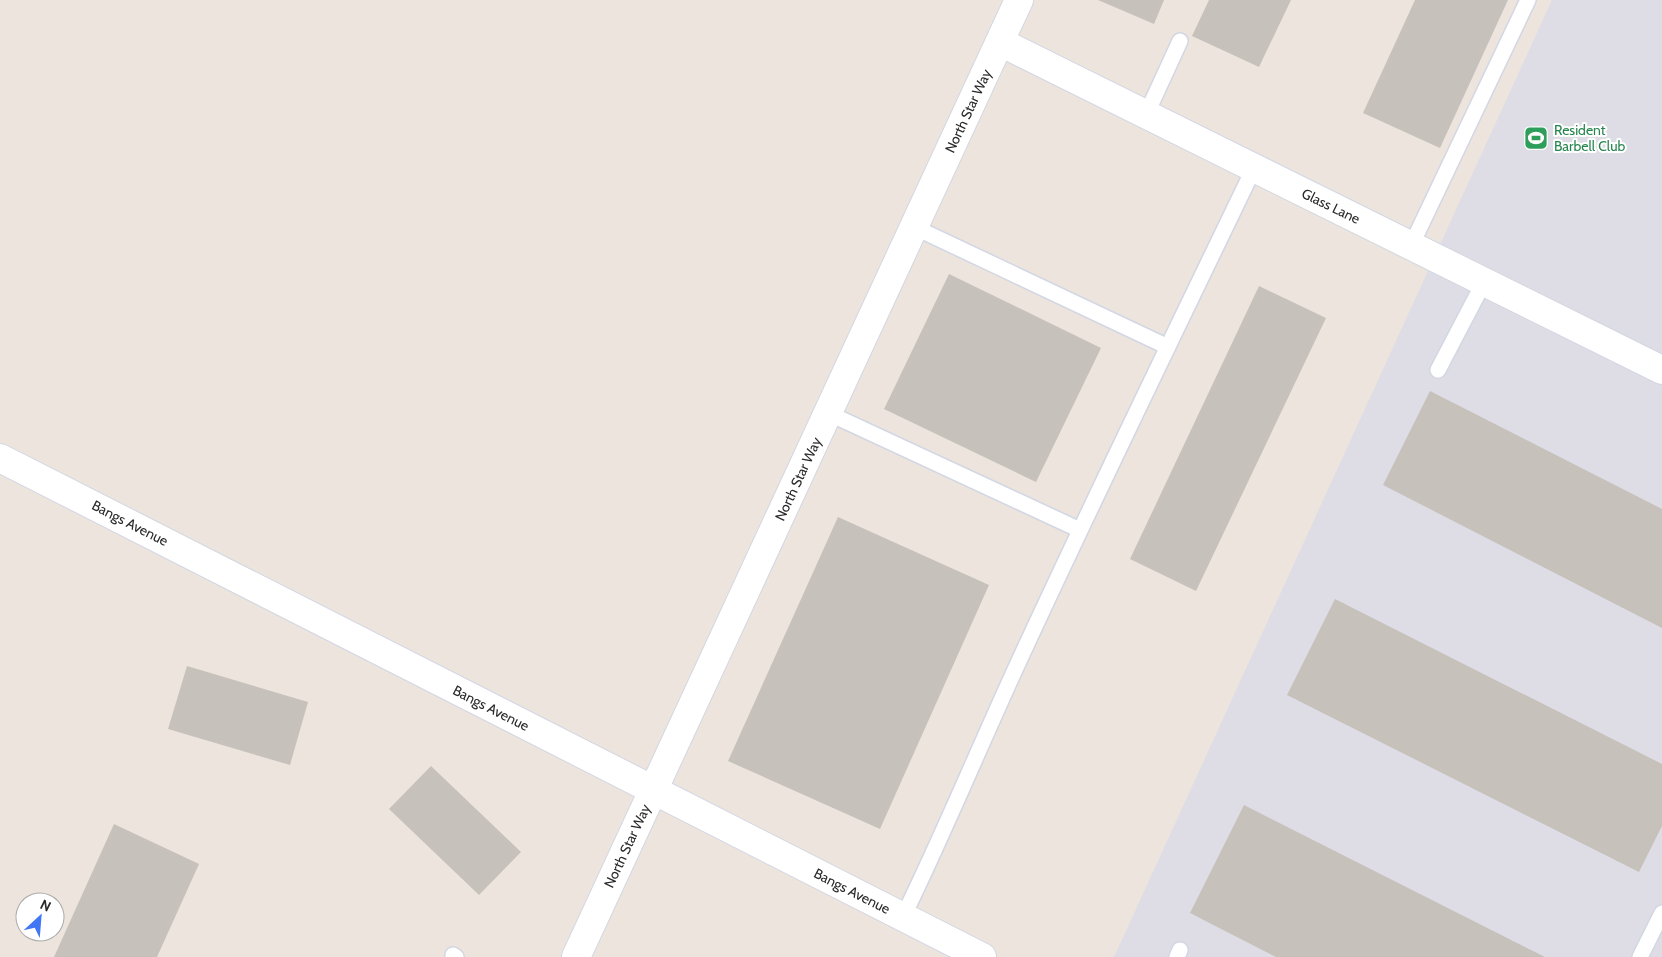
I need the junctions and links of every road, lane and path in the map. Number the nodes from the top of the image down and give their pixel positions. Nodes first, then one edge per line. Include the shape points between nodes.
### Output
1 (1019, 0) edge
2 (1528, 0) edge
3 (1180, 41) dead end
4 (1000, 42) junction
5 (1146, 115) junction
6 (1254, 168) junction
7 (914, 228) junction
8 (1411, 246) junction
9 (1484, 282) junction
10 (1168, 347) junction
11 (1438, 370) dead end
12 (1662, 370) edge
13 (828, 413) junction
14 (0, 458) edge
15 (1080, 530) junction
16 (653, 791) junction
17 (1662, 913) edge
18 (903, 917) junction
19 (576, 957) edge
20 (982, 957) edge
21 (1640, 957) edge

1 - 4 street, North Star Way
2 - 8 lane
3 - 5 lane
4 - 5 street, Glass Lane
4 - 7 street, North Star Way
5 - 6 street, Glass Lane
6 - 8 street, Glass Lane
6 - 10 lane
7 - 10 lane
7 - 13 street, North Star Way
8 - 9 street, Glass Lane
9 - 11 lane
9 - 12 street, Glass Lane
10 - 15 lane
13 - 15 lane
13 - 16 street, North Star Way
14 - 16 street, Bangs Avenue
15 - 18 lane
16 - 18 street, Bangs Avenue
16 - 19 street, North Star Way
17 - 21 lane
18 - 20 street, Bangs Avenue

